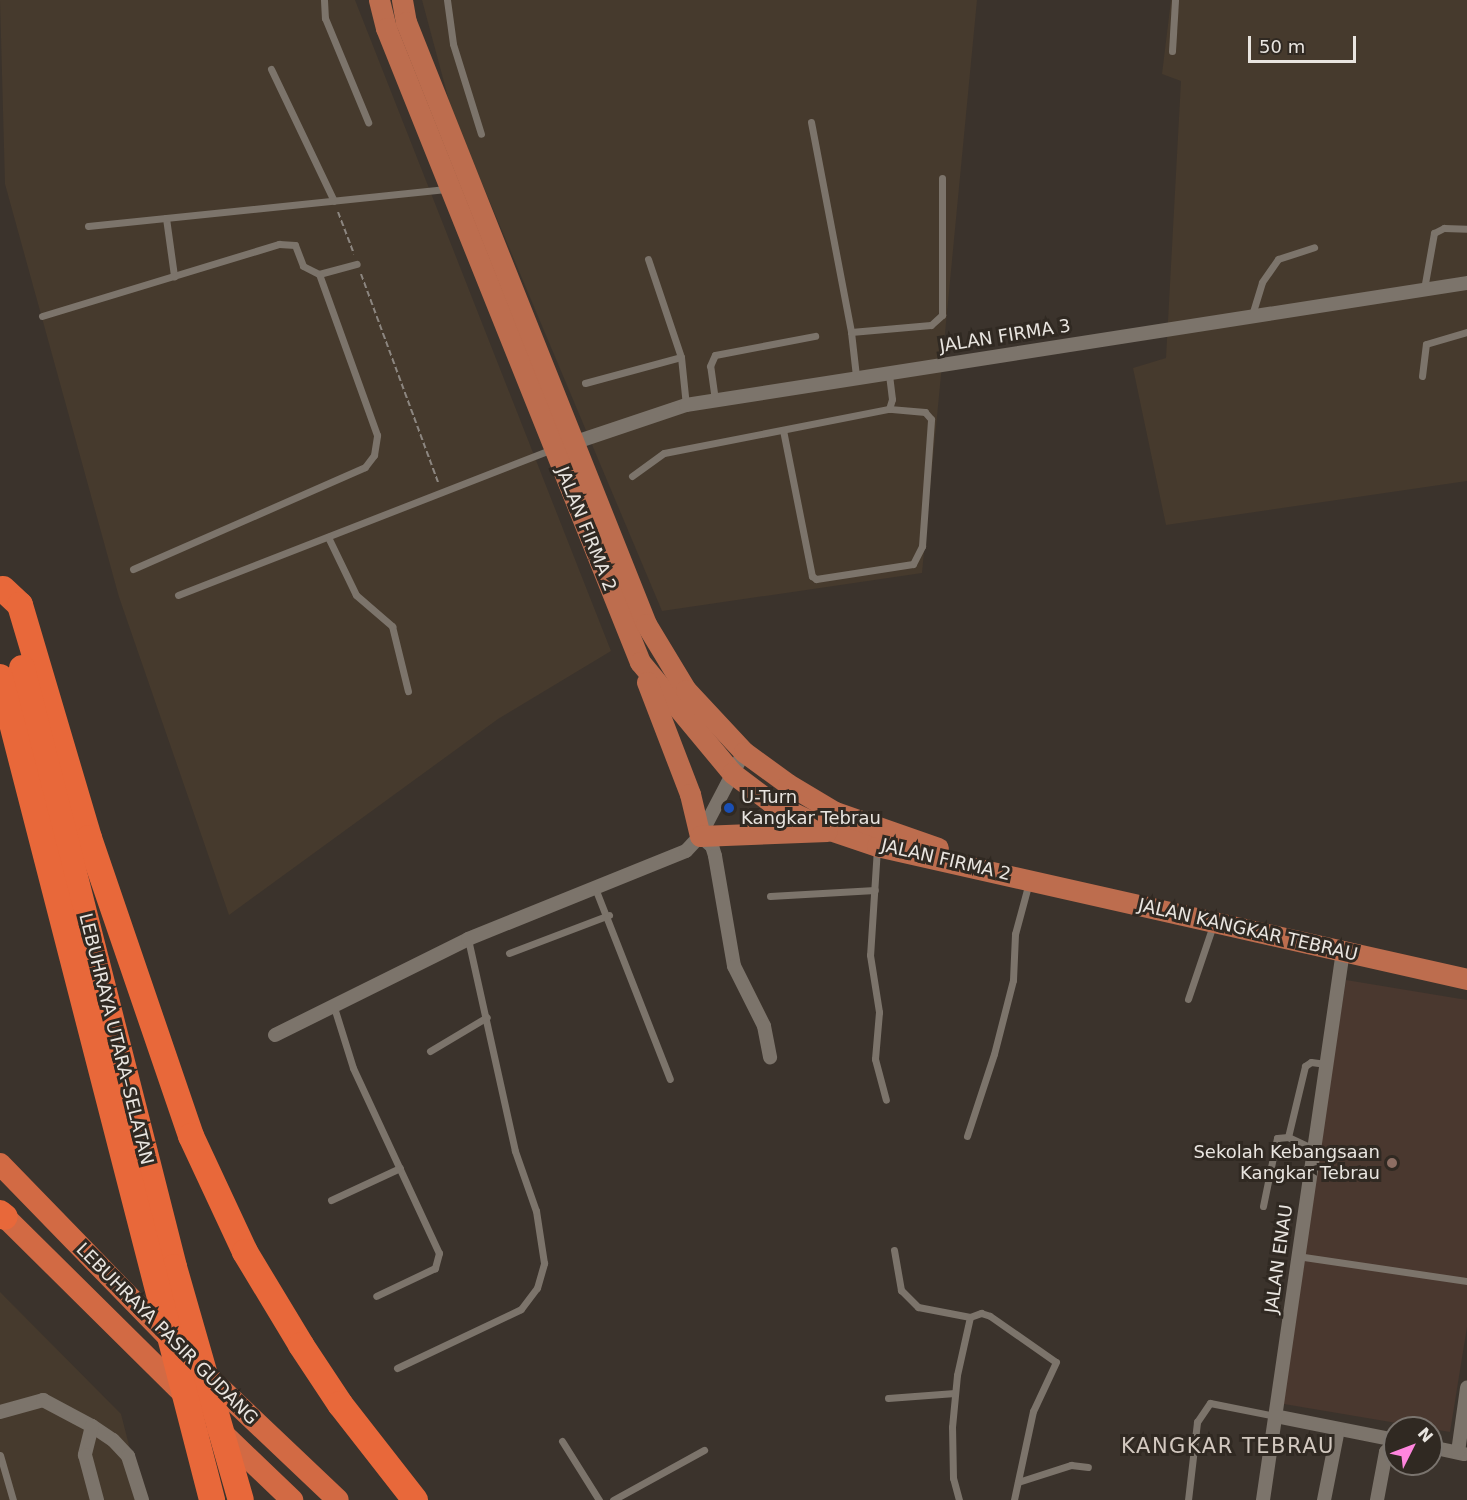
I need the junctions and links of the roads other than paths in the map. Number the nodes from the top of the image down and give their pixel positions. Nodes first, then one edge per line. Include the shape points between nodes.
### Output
1 (324, 0) edge
2 (379, 0) edge
3 (402, 0) edge
4 (447, 0) edge
5 (1175, 0) edge
6 (1172, 51) dead end
7 (271, 69) dead end
8 (368, 122) dead end
9 (811, 122) dead end
10 (481, 134) dead end
11 (942, 178) dead end
12 (450, 189) junction
13 (334, 201) junction
14 (166, 218) junction
15 (88, 226) dead end
16 (1467, 230) edge
17 (1314, 248) dead end
18 (648, 259) dead end
19 (357, 264) road end
20 (319, 274) junction
21 (174, 276) junction
22 (1467, 283) edge
23 (1424, 290) junction
24 (1252, 315) junction
25 (42, 316) dead end
26 (851, 332) junction
27 (1467, 332) edge
28 (814, 336) dead end
29 (681, 357) junction
30 (889, 373) junction
31 (856, 376) junction
32 (1422, 376) dead end
33 (585, 383) dead end
34 (716, 400) junction
35 (686, 405) junction
36 (889, 409) junction
37 (783, 430) junction
38 (574, 443) junction
39 (553, 449) junction
40 (632, 476) dead end
41 (328, 537) junction
42 (133, 568) dead end
43 (1, 583) edge
44 (178, 595) dead end
45 (639, 662) junction
46 (0, 677) edge
47 (408, 691) dead end
48 (744, 752) junction
49 (732, 774) junction
50 (830, 830) junction
51 (700, 836) junction
52 (878, 836) junction
53 (1030, 879) junction
54 (595, 888) junction
55 (875, 890) junction
56 (770, 896) dead end
57 (609, 915) junction
58 (1214, 923) junction
59 (468, 939) junction
60 (1343, 951) junction
61 (509, 953) dead end
62 (1467, 980) edge
63 (1188, 999) dead end
64 (333, 1004) junction
65 (487, 1017) junction
66 (276, 1035) dead end
67 (430, 1051) dead end
68 (770, 1057) dead end
69 (1326, 1064) junction
70 (670, 1079) dead end
71 (886, 1100) dead end
72 (967, 1136) dead end
73 (1288, 1137) junction
74 (1314, 1149) junction
75 (0, 1164) edge
76 (399, 1168) junction
77 (331, 1200) dead end
78 (1263, 1206) dead end
79 (2, 1214) edge
80 (894, 1250) dead end
81 (1297, 1256) junction
82 (1467, 1281) edge
83 (376, 1296) dead end
84 (970, 1317) junction
85 (397, 1368) dead end
86 (1467, 1388) edge
87 (956, 1393) junction
88 (888, 1398) dead end
89 (0, 1412) edge
90 (1275, 1416) junction
91 (92, 1426) junction
92 (1338, 1429) junction
93 (1383, 1438) edge
94 (562, 1441) dead end
95 (1443, 1449) edge
96 (704, 1450) dead end
97 (1462, 1453) edge
98 (0, 1455) edge
99 (1088, 1467) dead end
100 (1383, 1468) edge
101 (1018, 1482) junction
102 (211, 1497) edge
103 (13, 1500) edge
104 (97, 1500) edge
105 (142, 1500) edge
106 (241, 1500) edge
107 (292, 1500) edge
108 (338, 1500) edge
109 (415, 1500) edge
110 (599, 1500) edge
111 (612, 1500) edge
112 (959, 1500) edge
113 (1014, 1500) edge
114 (1188, 1500) edge
115 (1263, 1500) edge
116 (1324, 1500) edge
117 (1377, 1500) edge

1 - 8 lane via 325,18
2 - 12 main road, JALAN FIRMA 2 via 386,28
3 - 38 main road, JALAN FIRMA 2 via 406,22
4 - 10 lane via 453,44
5 - 6 lane
7 - 13 lane
9 - 26 lane
11 - 26 lane via 942,315 931,325
12 - 13 lane
12 - 39 main road, JALAN FIRMA 2
13 - 14 lane
14 - 15 lane
14 - 21 lane
16 - 23 lane via 1440,228 1434,233
17 - 24 lane via 1278,259 1262,282
18 - 29 lane
19 - 20 lane
20 - 21 lane via 303,266 295,245 279,244
20 - 42 lane via 377,435 374,455 365,467
21 - 25 lane
22 - 23 street, JALAN FIRMA 3
23 - 24 street, JALAN FIRMA 3
24 - 30 street, JALAN FIRMA 3
26 - 31 lane
27 - 32 lane via 1426,344
28 - 34 lane via 715,355 710,366
29 - 33 lane
29 - 35 lane
30 - 31 street, JALAN FIRMA 3
30 - 36 lane
31 - 34 street, JALAN FIRMA 3
34 - 35 street, JALAN FIRMA 3
35 - 38 street, JALAN FIRMA 3
36 - 37 lane
36 - 37 lane via 925,412 931,418 922,546 913,564 816,579 812,576
37 - 40 lane via 664,453
38 - 39 street, JALAN FIRMA 3
38 - 48 main road, JALAN FIRMA 2 via 646,624 686,690
39 - 41 lane
39 - 45 main road, JALAN FIRMA 2
41 - 44 lane
41 - 47 lane via 356,595 392,626
43 - 106 highway, LEBUHRAYA UTARA–SELATAN via 174,1267
43 - 109 highway via 20,605 89,838 191,1136 244,1252 301,1345 340,1404
45 - 49 main road, JALAN FIRMA 2
45 - 51 main road via 690,794
46 - 102 highway, LEBUHRAYA UTARA–SELATAN
48 - 49 street
48 - 52 main road, JALAN FIRMA 2 via 788,784
49 - 50 main road, JALAN FIRMA 2 via 772,803
49 - 51 street
50 - 51 main road
50 - 52 main road, JALAN FIRMA 2
51 - 54 street via 674,857
51 - 68 street via 712,846 734,966 764,1026
52 - 53 main road, JALAN FIRMA 2
52 - 55 lane
53 - 58 main road, JALAN KANGKAR TEBRAU
53 - 72 lane via 1015,934 1013,980
54 - 57 lane
54 - 59 street
55 - 56 lane
55 - 71 lane via 870,955 879,1011 875,1059
57 - 61 lane
57 - 70 lane
58 - 60 main road, JALAN KANGKAR TEBRAU
58 - 63 lane
59 - 64 street
59 - 65 lane
60 - 62 main road, JALAN KANGKAR TEBRAU
60 - 69 street, JALAN ENAU
64 - 66 street
64 - 76 lane via 353,1068
65 - 67 lane
65 - 85 lane via 515,1151 536,1211 544,1263 537,1288 521,1309
69 - 73 lane via 1311,1062 1305,1066
69 - 74 street, JALAN ENAU
73 - 74 lane
73 - 78 lane via 1277,1138
74 - 81 street, JALAN ENAU
75 - 108 highway, LEBUHRAYA PASIR GUDANG via 251,1420
76 - 77 lane
76 - 83 lane via 439,1253 435,1268
79 - 107 highway, LEBUHRAYA PASIR GUDANG
80 - 84 lane via 901,1290 918,1307
81 - 82 lane
81 - 90 street, JALAN ENAU
84 - 87 lane
84 - 101 lane via 981,1313 990,1317 1056,1362 1033,1411
86 - 97 street
87 - 88 lane
87 - 112 lane via 953,1478
89 - 91 street via 43,1400
90 - 92 street
90 - 114 lane via 1210,1402 1197,1422
90 - 115 street, JALAN ENAU
91 - 104 street via 85,1455
91 - 105 street via 128,1456
92 - 93 street
92 - 116 street
94 - 110 lane
95 - 97 street
96 - 111 lane
98 - 103 lane
99 - 101 lane via 1071,1465
100 - 117 street
101 - 113 lane

